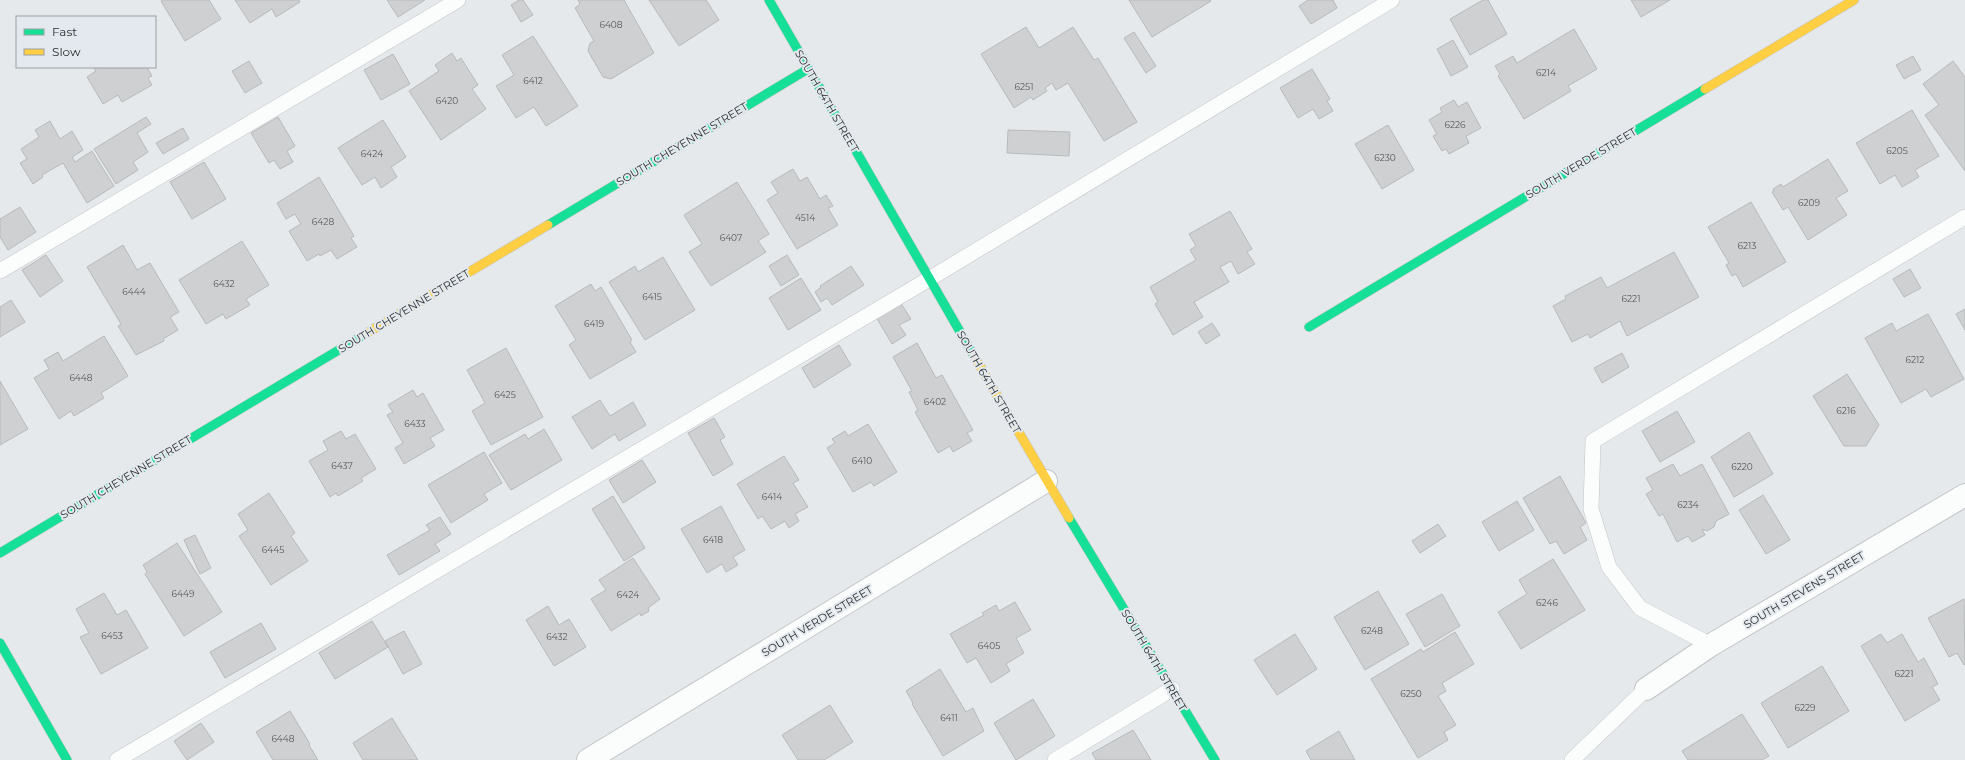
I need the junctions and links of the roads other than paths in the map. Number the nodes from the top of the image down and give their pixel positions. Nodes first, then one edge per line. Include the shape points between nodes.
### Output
1 (458, 0) edge
2 (769, 0) edge
3 (1392, 0) edge
4 (1854, 0) edge
5 (808, 68) junction
6 (1965, 217) edge
7 (0, 272) edge
8 (929, 279) junction
9 (1309, 327) dead end
10 (1046, 481) junction
11 (1965, 495) edge
12 (0, 553) edge
13 (0, 643) edge
14 (1711, 645) junction
15 (1172, 689) junction
16 (1646, 689) joint
17 (67, 760) edge
18 (117, 760) edge
19 (588, 760) edge
20 (1055, 760) edge
21 (1215, 760) edge
22 (1572, 760) edge

1 - 7 lane
2 - 5 street, SOUTH 64TH STREET
3 - 8 lane
4 - 9 street, SOUTH VERDE STREET
5 - 8 street, SOUTH 64TH STREET
5 - 12 street, SOUTH CHEYENNE STREET
6 - 14 lane via 1593,441 1591,509 1609,567 1640,608
8 - 10 street, SOUTH 64TH STREET
8 - 18 lane
10 - 15 street, SOUTH 64TH STREET
10 - 19 street, SOUTH VERDE STREET
11 - 14 street, SOUTH STEVENS STREET
13 - 17 street
14 - 16 street, SOUTH STEVENS STREET
15 - 20 lane
15 - 21 street, SOUTH 64TH STREET
16 - 22 lane

